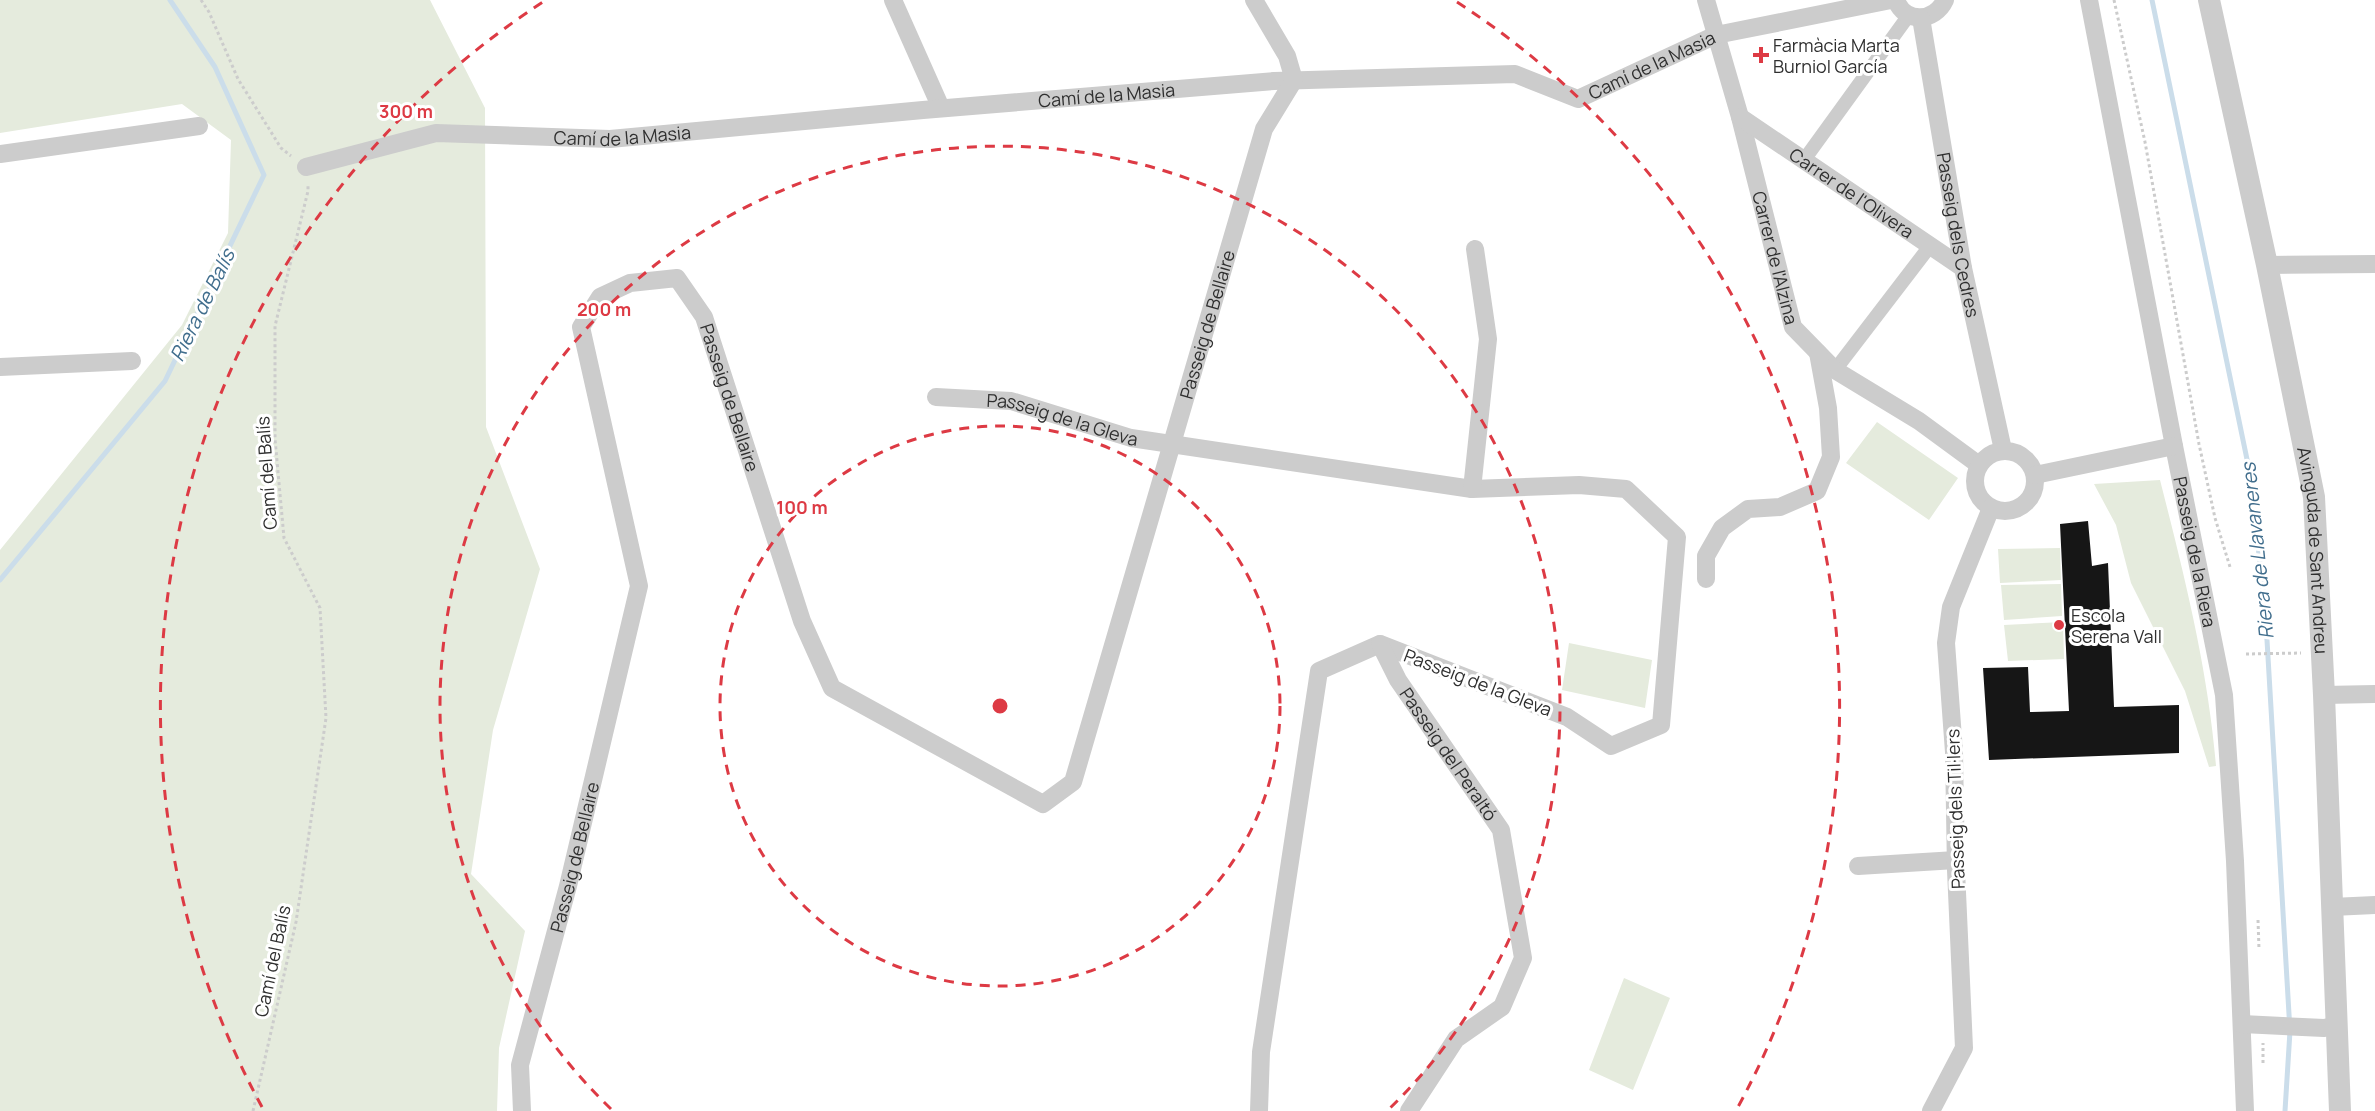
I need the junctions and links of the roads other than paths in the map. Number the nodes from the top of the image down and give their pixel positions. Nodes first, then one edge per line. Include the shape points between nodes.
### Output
1 (893, 0) edge
2 (1254, 0) edge
3 (1706, 0) edge
4 (1891, 0) edge
5 (1896, 0) edge
6 (1945, 0) edge
7 (2089, 0) edge
8 (2209, 0) edge
9 (1915, 16) junction
10 (1716, 35) junction
11 (1294, 80) junction
12 (941, 108) junction
13 (1740, 117) junction
14 (199, 126) dead end
15 (0, 154) edge
16 (1804, 160) junction
17 (306, 167) road end
18 (1930, 246) junction
19 (1475, 249) dead end
20 (2375, 264) edge
21 (2267, 265) junction
22 (1963, 268) junction
23 (1818, 353) junction
24 (132, 361) dead end
25 (0, 367) edge
26 (1835, 370) junction
27 (936, 397) dead end
28 (1172, 443) junction
29 (2174, 446) junction
30 (2004, 450) junction
31 (1979, 465) junction
32 (2035, 475) junction
33 (1472, 489) junction
34 (1991, 508) junction
35 (1706, 579) dead end
36 (1380, 644) junction
37 (2375, 694) edge
38 (2324, 695) junction
39 (1956, 860) junction
40 (1857, 866) dead end
41 (2375, 905) edge
42 (2332, 906) junction
43 (2242, 1024) junction
44 (2338, 1025) junction
45 (522, 1111) edge
46 (1258, 1111) edge
47 (1409, 1111) edge
48 (1931, 1111) edge
49 (2245, 1111) edge
50 (2340, 1111) edge

1 - 12 street
2 - 11 street via 1287,56
3 - 10 street, Carrer de l'Alzina
4 - 10 street, Camí de la Masia
5 - 9 street via 1900,9
6 - 9 street via 1935,13
7 - 29 street, Passeig de la Riera
8 - 21 street, Avinguda de Sant Andreu
9 - 16 street
9 - 22 street, Passeig dels Cedres
10 - 11 street, Camí de la Masia via 1578,99 1515,74
10 - 13 street, Carrer de l'Alzina
11 - 12 street, Camí de la Masia
11 - 28 street, Passeig de Bellaire via 1264,129
12 - 17 street, Camí de la Masia via 610,139 436,133
13 - 16 street, Carrer de l'Olivera
13 - 23 street, Carrer de l'Alzina via 1793,327
14 - 15 street
16 - 18 street, Carrer de l'Olivera
18 - 22 street, Carrer de l'Olivera
18 - 26 street
19 - 33 street via 1488,339
20 - 21 street
21 - 38 street, Avinguda de Sant Andreu via 2314,496
22 - 30 street, Passeig dels Cedres
23 - 26 street, Carrer de l'Alzina
23 - 35 street via 1828,408 1831,457 1817,491 1780,507 1749,509 1722,528 1706,556
24 - 25 street
26 - 31 street, Carrer de l'Alzina via 1920,421
27 - 28 street, Passeig de la Gleva via 1011,401 1131,438
28 - 33 street, Passeig de la Gleva
28 - 45 street, Passeig de Bellaire via 1073,782 1043,804 832,688 802,621 704,317 677,278 630,283 600,297 581,327 639,586 568,886 520,1065
29 - 32 street
29 - 43 street, Passeig de la Riera via 2224,695
30 - 31 street via 1993,453
30 - 32 street via 2025,458
31 - 34 street via 1975,488
32 - 34 street via 2035,485 2024,505 2005,512
33 - 36 street, Passeig de la Gleva via 1579,485 1626,489 1677,537 1661,725 1611,746 1567,717
34 - 39 street, Passeig dels Til·lers via 1951,607 1946,643
36 - 46 street, Passeig de la Gleva via 1319,671 1261,1052
36 - 47 street, Passeig del Peraltó via 1398,680 1501,830 1523,957 1502,1007 1456,1039
37 - 38 street
38 - 42 street, Avinguda de Sant Andreu
39 - 40 street
39 - 48 street, Passeig dels Til·lers via 1964,1048
41 - 42 street
42 - 44 street, Avinguda de Sant Andreu
43 - 44 street via 2324,1028
43 - 49 street, Passeig de la Riera
44 - 50 street, Avinguda de Sant Andreu

